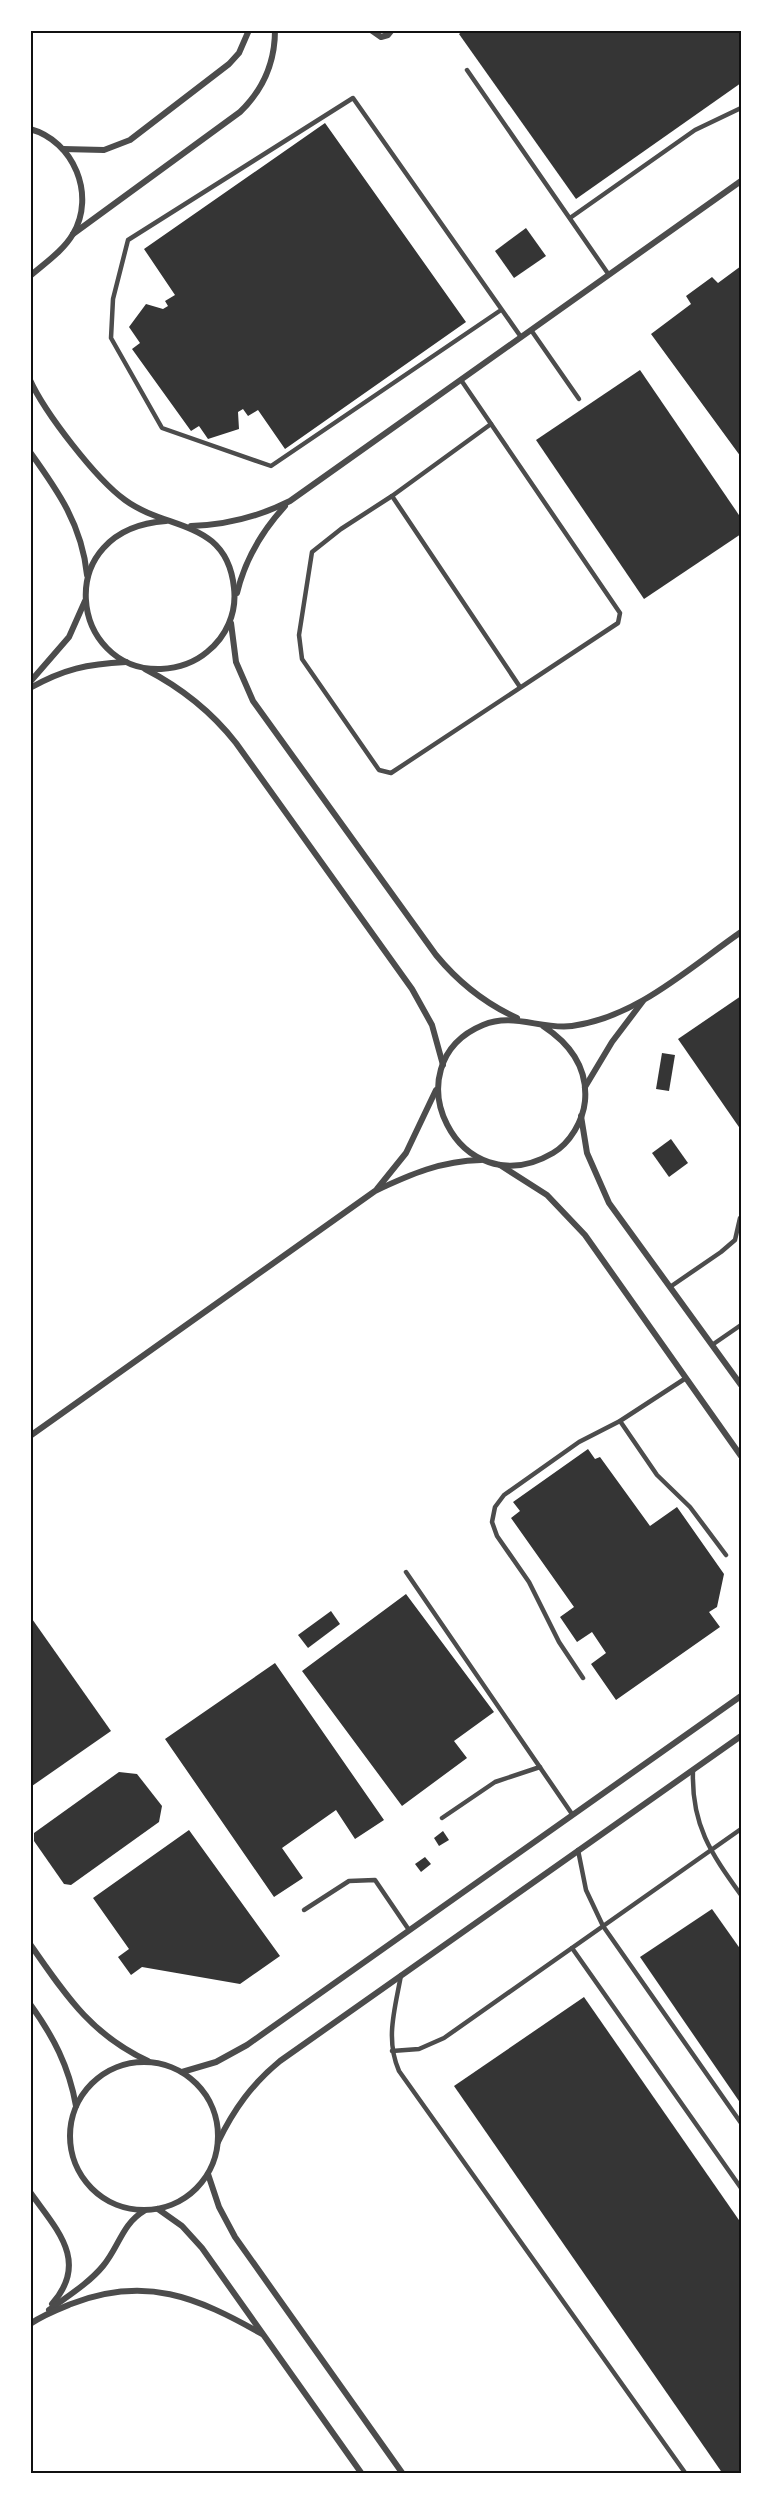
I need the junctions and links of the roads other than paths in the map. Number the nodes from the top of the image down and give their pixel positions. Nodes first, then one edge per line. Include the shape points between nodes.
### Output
1 (249, 30) edge
2 (275, 30) edge
3 (371, 30) edge
4 (392, 30) edge
5 (467, 70) dead end
6 (741, 108) edge
7 (31, 128) edge
8 (63, 149) junction
9 (741, 181) edge
10 (570, 218) junction
11 (74, 234) junction
12 (609, 275) junction
13 (30, 276) edge
14 (501, 310) junction
15 (531, 330) junction
16 (521, 337) junction
17 (30, 380) edge
18 (461, 380) junction
19 (579, 399) dead end
20 (491, 424) junction
21 (30, 452) edge
22 (392, 496) junction
23 (290, 501) junction
24 (166, 520) junction
25 (189, 526) junction
26 (87, 579) junction
27 (85, 601) junction
28 (234, 605) junction
29 (230, 620) junction
30 (127, 662) junction
31 (139, 666) junction
32 (30, 682) edge
33 (520, 687) junction
34 (30, 688) edge
35 (741, 932) edge
36 (645, 999) junction
37 (520, 1020) junction
38 (543, 1026) junction
39 (443, 1065) junction
40 (438, 1086) junction
41 (585, 1087) junction
42 (582, 1116) junction
43 (481, 1160) junction
44 (500, 1165) junction
45 (375, 1191) junction
46 (740, 1218) dead end
47 (670, 1287) junction
48 (741, 1325) edge
49 (712, 1345) junction
50 (686, 1378) junction
51 (741, 1385) edge
52 (620, 1421) junction
53 (30, 1436) edge
54 (741, 1456) edge
55 (726, 1555) dead end
56 (406, 1572) dead end
57 (583, 1678) dead end
58 (741, 1696) edge
59 (741, 1736) edge
60 (540, 1767) junction
61 (693, 1770) junction
62 (572, 1814) junction
63 (442, 1818) dead end
64 (741, 1829) edge
65 (578, 1850) junction
66 (710, 1851) junction
67 (741, 1896) edge
68 (304, 1910) dead end
69 (603, 1926) junction
70 (409, 1930) junction
71 (30, 1944) edge
72 (572, 1948) junction
73 (401, 1976) junction
74 (30, 2004) edge
75 (392, 2051) junction
76 (151, 2062) junction
77 (182, 2072) junction
78 (76, 2106) junction
79 (741, 2123) edge
80 (218, 2142) junction
81 (208, 2174) junction
82 (741, 2188) edge
83 (30, 2192) edge
84 (158, 2209) junction
85 (146, 2210) junction
86 (42, 2316) junction
87 (30, 2324) edge
88 (264, 2335) junction
89 (362, 2474) edge
90 (403, 2474) edge
91 (686, 2474) edge

1 - 8 street via 239,53 229,63 129,140 104,150
2 - 11 street via 273,61 251,101
3 - 4 street via 381,37
5 - 10 lane
6 - 10 lane via 704,124
7 - 8 street
8 - 11 street via 74,164 81,190 80,217
9 - 12 street
10 - 12 lane
11 - 13 street
12 - 15 street
14 - 14 lane via 353,98 128,240 113,299 111,338 162,428 272,466
14 - 16 lane
15 - 16 street
15 - 19 lane
16 - 18 street
17 - 24 street via 91,467 112,490 137,508
18 - 20 lane
18 - 23 street
20 - 22 lane
20 - 33 lane via 620,613 618,624
21 - 26 street via 76,524
22 - 33 lane
22 - 33 lane via 312,552 299,635 302,659 379,770 391,773
23 - 25 street via 231,523
23 - 28 street via 254,549
24 - 25 street
24 - 26 street via 125,529 107,542 94,559
25 - 28 street via 203,534 225,558 231,573
26 - 27 street
27 - 30 street via 88,616 103,643
27 - 32 street via 69,637
28 - 29 street
29 - 31 street via 213,647 194,661 171,669
29 - 37 street via 236,662 253,701 429,946 465,987
30 - 31 street
30 - 34 street via 74,668
31 - 39 street via 183,690 236,743 412,989 432,1025
35 - 36 street
36 - 38 street via 597,1021
36 - 41 street via 612,1042
37 - 38 street
37 - 39 street via 483,1025 466,1035
38 - 41 street via 572,1051
39 - 40 street
40 - 43 street via 439,1109 447,1130 462,1148
40 - 45 street via 406,1154
41 - 42 street
42 - 44 street via 558,1150 520,1166
42 - 47 street via 587,1153 600,1187
43 - 44 street
43 - 45 street via 437,1164
44 - 50 street via 547,1195 567,1214
45 - 53 street
46 - 47 lane via 735,1240
47 - 49 street
48 - 49 lane
49 - 51 street
50 - 52 lane
50 - 54 street
52 - 55 lane via 657,1475 690,1507
52 - 57 lane via 589,1436 514,1489 499,1500 492,1514 497,1536 529,1582 559,1642
56 - 60 lane
58 - 62 street
59 - 61 street
60 - 62 lane
60 - 63 lane via 495,1782
61 - 65 street
61 - 66 lane via 697,1817
62 - 70 street
64 - 66 lane
65 - 69 lane via 586,1890
65 - 73 street
66 - 67 lane
66 - 69 lane
68 - 70 lane via 349,1881 375,1880
69 - 72 lane
69 - 79 lane
70 - 77 street via 247,2045 216,2062
71 - 76 street via 84,2018 115,2044
72 - 75 lane via 444,2038 419,2049
72 - 82 lane
73 - 75 lane via 391,2030
73 - 80 street via 265,2074 237,2105
74 - 78 street via 58,2048
75 - 91 lane via 405,2080
76 - 77 street
76 - 78 street via 128,2063 106,2072 88,2086
77 - 80 street via 195,2082 214,2110
78 - 85 street via 70,2123 70,2142 82,2177 110,2202
80 - 81 street
81 - 84 street via 186,2196
81 - 90 street via 235,2237
83 - 86 street via 64,2242 70,2264 65,2286
84 - 85 street
84 - 88 street via 193,2236
85 - 86 street via 129,2222 98,2272
86 - 87 street
86 - 88 street via 106,2292 145,2290 201,2301
88 - 89 street

